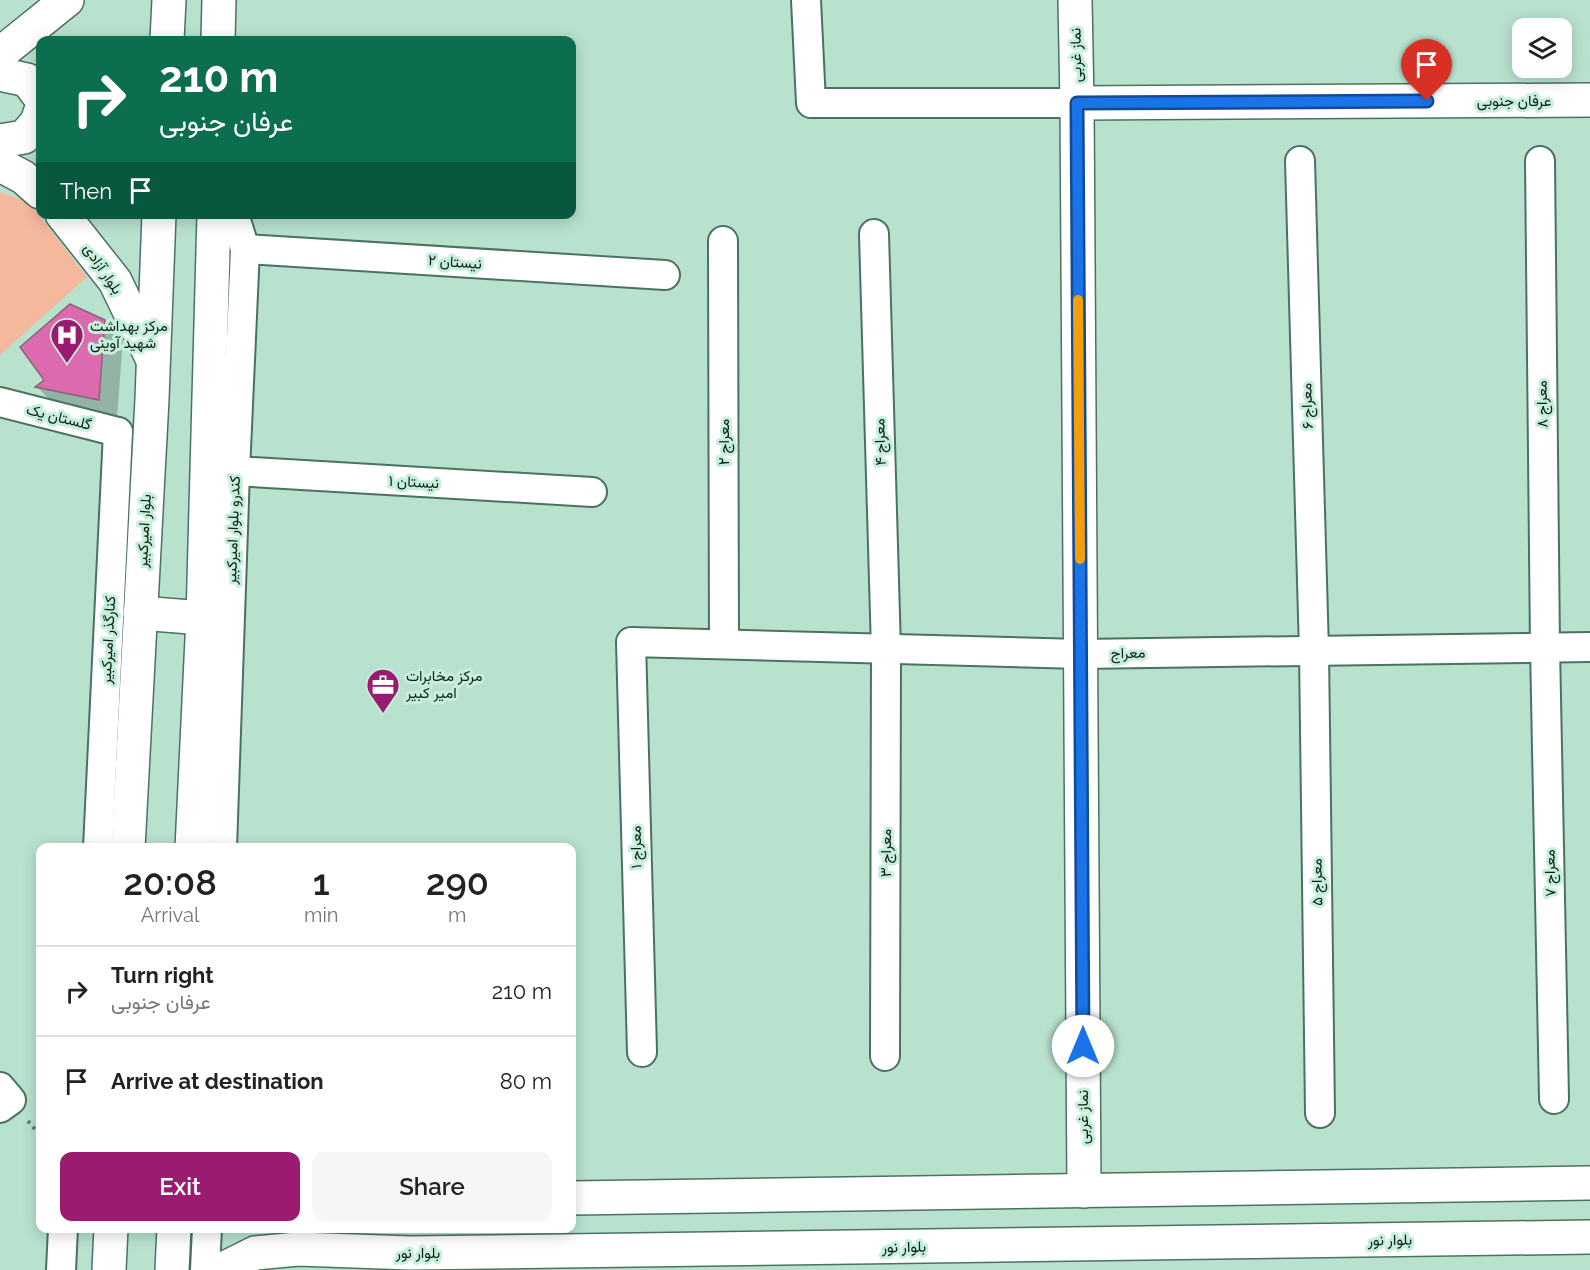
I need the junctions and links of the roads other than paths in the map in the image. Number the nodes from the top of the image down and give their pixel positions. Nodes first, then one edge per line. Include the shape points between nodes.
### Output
1 (169, 0) edge
2 (219, 0) edge
3 (806, 0) edge
4 (1075, 0) edge
5 (64, 1) edge
6 (167, 36) edge
7 (218, 36) edge
8 (0, 54) edge
9 (0, 74) edge
10 (36, 92) edge
11 (1590, 100) edge
12 (1077, 103) junction
13 (36, 123) edge
14 (0, 141) edge
15 (1300, 161) dead end
16 (1540, 162) dead end
17 (0, 165) edge
18 (36, 189) edge
19 (66, 219) edge
20 (159, 219) edge
21 (213, 219) edge
22 (235, 219) edge
23 (874, 234) dead end
24 (723, 241) dead end
25 (244, 249) junction
26 (665, 275) dead end
27 (153, 360) junction
28 (152, 399) junction
29 (0, 402) edge
30 (118, 432) junction
31 (235, 471) junction
32 (592, 492) dead end
33 (140, 613) junction
34 (203, 618) junction
35 (631, 642) joint
36 (724, 644) junction
37 (1545, 647) junction
38 (1590, 647) edge
39 (886, 650) junction
40 (1314, 651) junction
41 (1080, 654) junction
42 (98, 843) edge
43 (128, 843) edge
44 (192, 843) edge
45 (222, 843) edge
46 (642, 1052) dead end
47 (885, 1056) dead end
48 (1554, 1099) dead end
49 (1320, 1113) dead end
50 (1590, 1183) edge
51 (1084, 1191) junction
52 (576, 1198) edge
53 (63, 1233) edge
54 (111, 1233) edge
55 (174, 1233) edge
56 (207, 1233) edge
57 (278, 1233) edge
58 (1590, 1237) edge
59 (312, 1250) junction
60 (1082, 1257) edge
61 (61, 1270) edge
62 (109, 1270) edge
63 (172, 1270) edge
64 (205, 1270) edge
65 (221, 1270) edge

1 - 6 street
2 - 7 street
3 - 12 street via 811,103
4 - 12 street, نماز غربی
5 - 8 street
9 - 10 street via 27,80
11 - 12 street, عرفان جنوبی
12 - 41 street, نماز غربی
13 - 14 street via 24,137
15 - 40 street, معراج ۶
16 - 37 street, معراج ۸
17 - 18 street
19 - 27 street, بلوار آزادی via 115,281
20 - 27 street, بلوار امیرکبیر
21 - 34 street
22 - 25 street, کندرو بلوار امیرکبیر
23 - 39 street, معراج ۴
24 - 36 street, معراج ۲
25 - 26 street, نیستان ۲
25 - 31 street, کندرو بلوار امیرکبیر
27 - 28 street, بلوار امیرکبیر
28 - 30 street
28 - 33 street, بلوار امیرکبیر
29 - 30 street, گلستان یک
30 - 42 street, کنارگذر امیرکبیر
31 - 32 street, نیستان ۱
31 - 45 street, کندرو بلوار امیرکبیر
33 - 34 street
33 - 43 street, بلوار امیرکبیر
34 - 44 street
35 - 36 street, معراج
35 - 46 street, معراج ۱
36 - 39 street, معراج
37 - 38 street, معراج
37 - 40 street, معراج
37 - 48 street, معراج ۷
39 - 41 street, معراج
39 - 47 street, معراج ۳
40 - 41 street, معراج
40 - 49 street, معراج ۵
41 - 51 street, نماز غربی
50 - 51 street
51 - 52 street
53 - 61 street
54 - 62 street
55 - 63 street
56 - 64 street
57 - 59 street via 281,1238
58 - 60 street, بلوار نور
59 - 60 street, بلوار نور
59 - 65 street, بلوار نور via 255,1253

